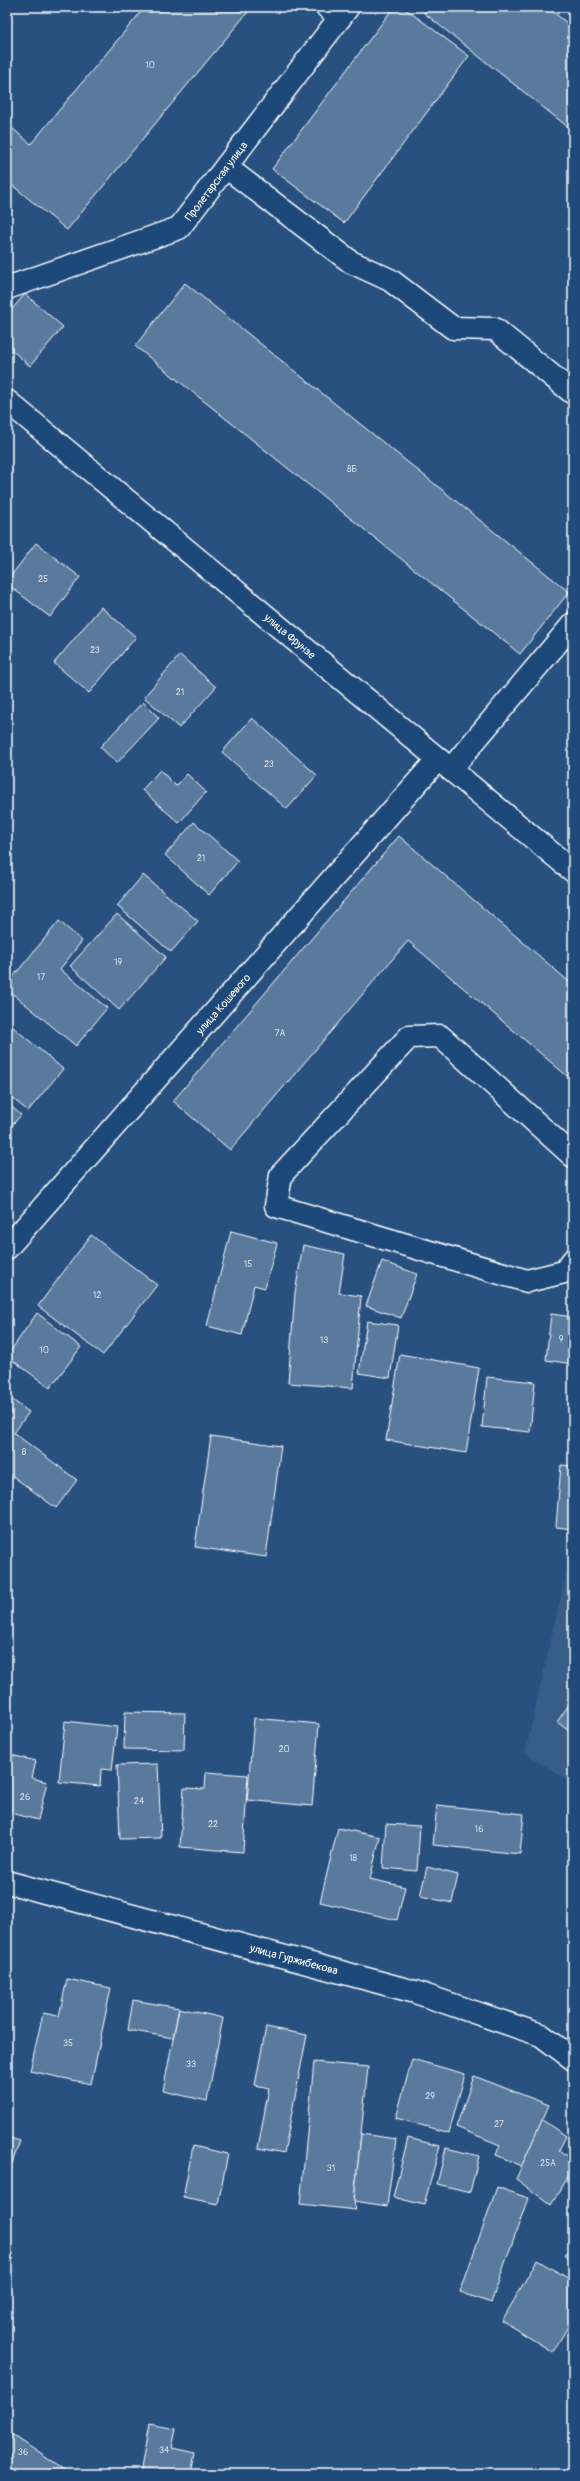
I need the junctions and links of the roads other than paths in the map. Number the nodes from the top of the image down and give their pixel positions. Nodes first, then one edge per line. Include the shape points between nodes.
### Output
1 (338, 11) edge
2 (226, 167) junction
3 (7, 288) edge
4 (573, 393) edge
5 (7, 401) edge
6 (573, 624) edge
7 (444, 764) junction
8 (573, 871) edge
9 (573, 1156) edge
10 (7, 1248) edge
11 (573, 1260) edge
12 (7, 1882) edge
13 (573, 2059) edge

1 - 2 street, Пролетарская улица
2 - 3 street, Пролетарская улица via 179,228
2 - 4 street via 351,262 390,280 452,328 495,329
5 - 7 street, улица Фрунзе
6 - 7 street, улица Кошевого
7 - 8 street, улица Фрунзе
7 - 10 street, улица Кошевого
9 - 11 street via 440,1036 409,1037 281,1175 276,1206 527,1281 564,1272
12 - 13 street, улица Гуржибекова via 415,1992 541,2035

